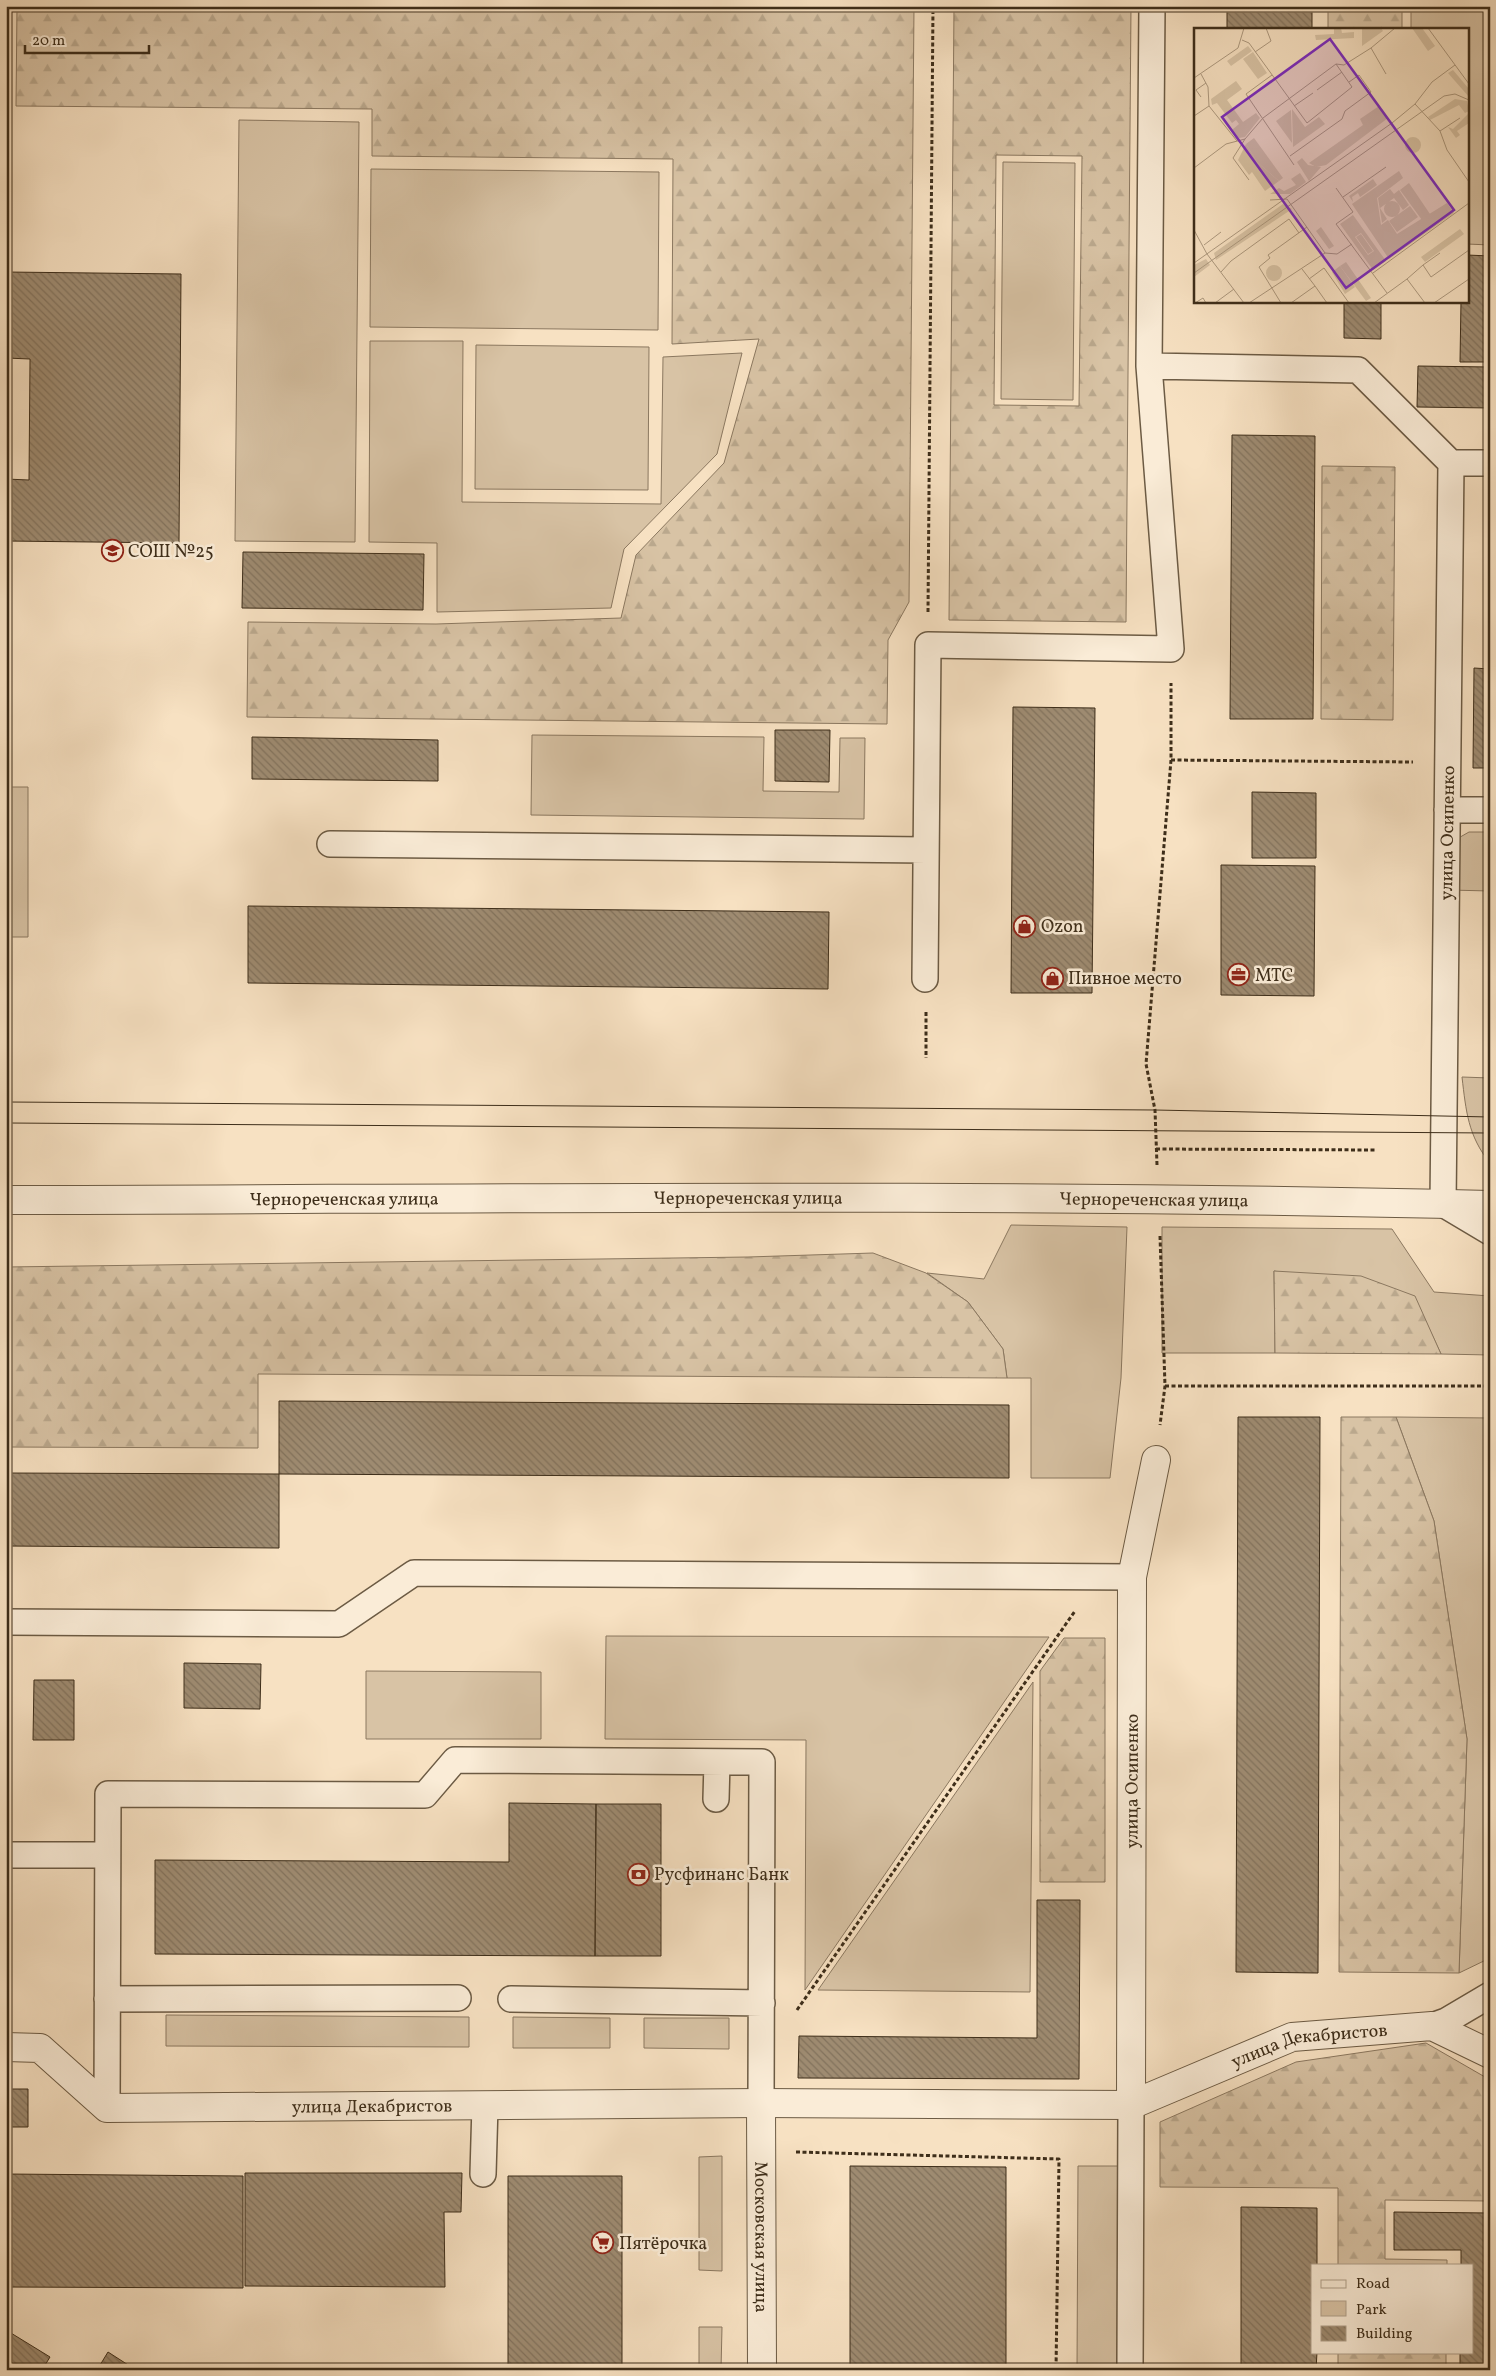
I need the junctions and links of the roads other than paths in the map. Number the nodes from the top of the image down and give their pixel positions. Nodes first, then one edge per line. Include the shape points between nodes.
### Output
1 (1152, 6) edge
2 (1149, 366) junction
3 (1451, 462) junction
4 (1490, 463) edge
5 (1447, 810) junction
6 (1490, 810) edge
7 (330, 844) dead end
8 (926, 850) junction
9 (925, 979) road end
10 (6, 1200) edge
11 (1443, 1204) junction
12 (1490, 1205) edge
13 (1490, 1232) edge
14 (1156, 1460) road end
15 (1132, 1577) junction
16 (6, 1622) edge
17 (717, 1762) junction
18 (716, 1800) dead end
19 (6, 1855) edge
20 (107, 1855) junction
21 (1490, 1995) edge
22 (458, 1998) dead end
23 (107, 1999) junction
24 (512, 1999) dead end
25 (762, 2003) junction
26 (1432, 2026) junction
27 (6, 2048) edge
28 (1490, 2054) edge
29 (761, 2103) junction
30 (485, 2105) junction
31 (1131, 2105) junction
32 (107, 2108) junction
33 (483, 2174) dead end
34 (762, 2370) edge
35 (1130, 2370) edge

1 - 2 lane
2 - 3 lane via 1358,370
2 - 8 lane via 1171,649 928,645
3 - 4 lane
3 - 5 lane, улица Осипенко
5 - 6 lane
5 - 11 lane, улица Осипенко
7 - 8 lane
8 - 9 lane
10 - 11 street, Чернореченская улица via 1158,1199
11 - 12 street, Чернореченская улица
11 - 13 lane
14 - 15 street, улица Осипенко
15 - 16 lane via 414,1572 339,1624
15 - 31 street, улица Осипенко
17 - 18 lane
17 - 20 lane via 454,1760 425,1796 108,1794
17 - 25 lane via 762,1762
19 - 20 lane
20 - 23 lane
21 - 26 lane
22 - 23 lane
23 - 32 lane
24 - 25 lane
25 - 29 lane
26 - 28 street
26 - 31 street, улица Декабристов via 1292,2037
27 - 32 street via 40,2048
29 - 30 street, улица Декабристов
29 - 31 street, улица Декабристов
29 - 34 street, Московская улица
30 - 32 street, улица Декабристов
30 - 33 lane
31 - 35 lane

